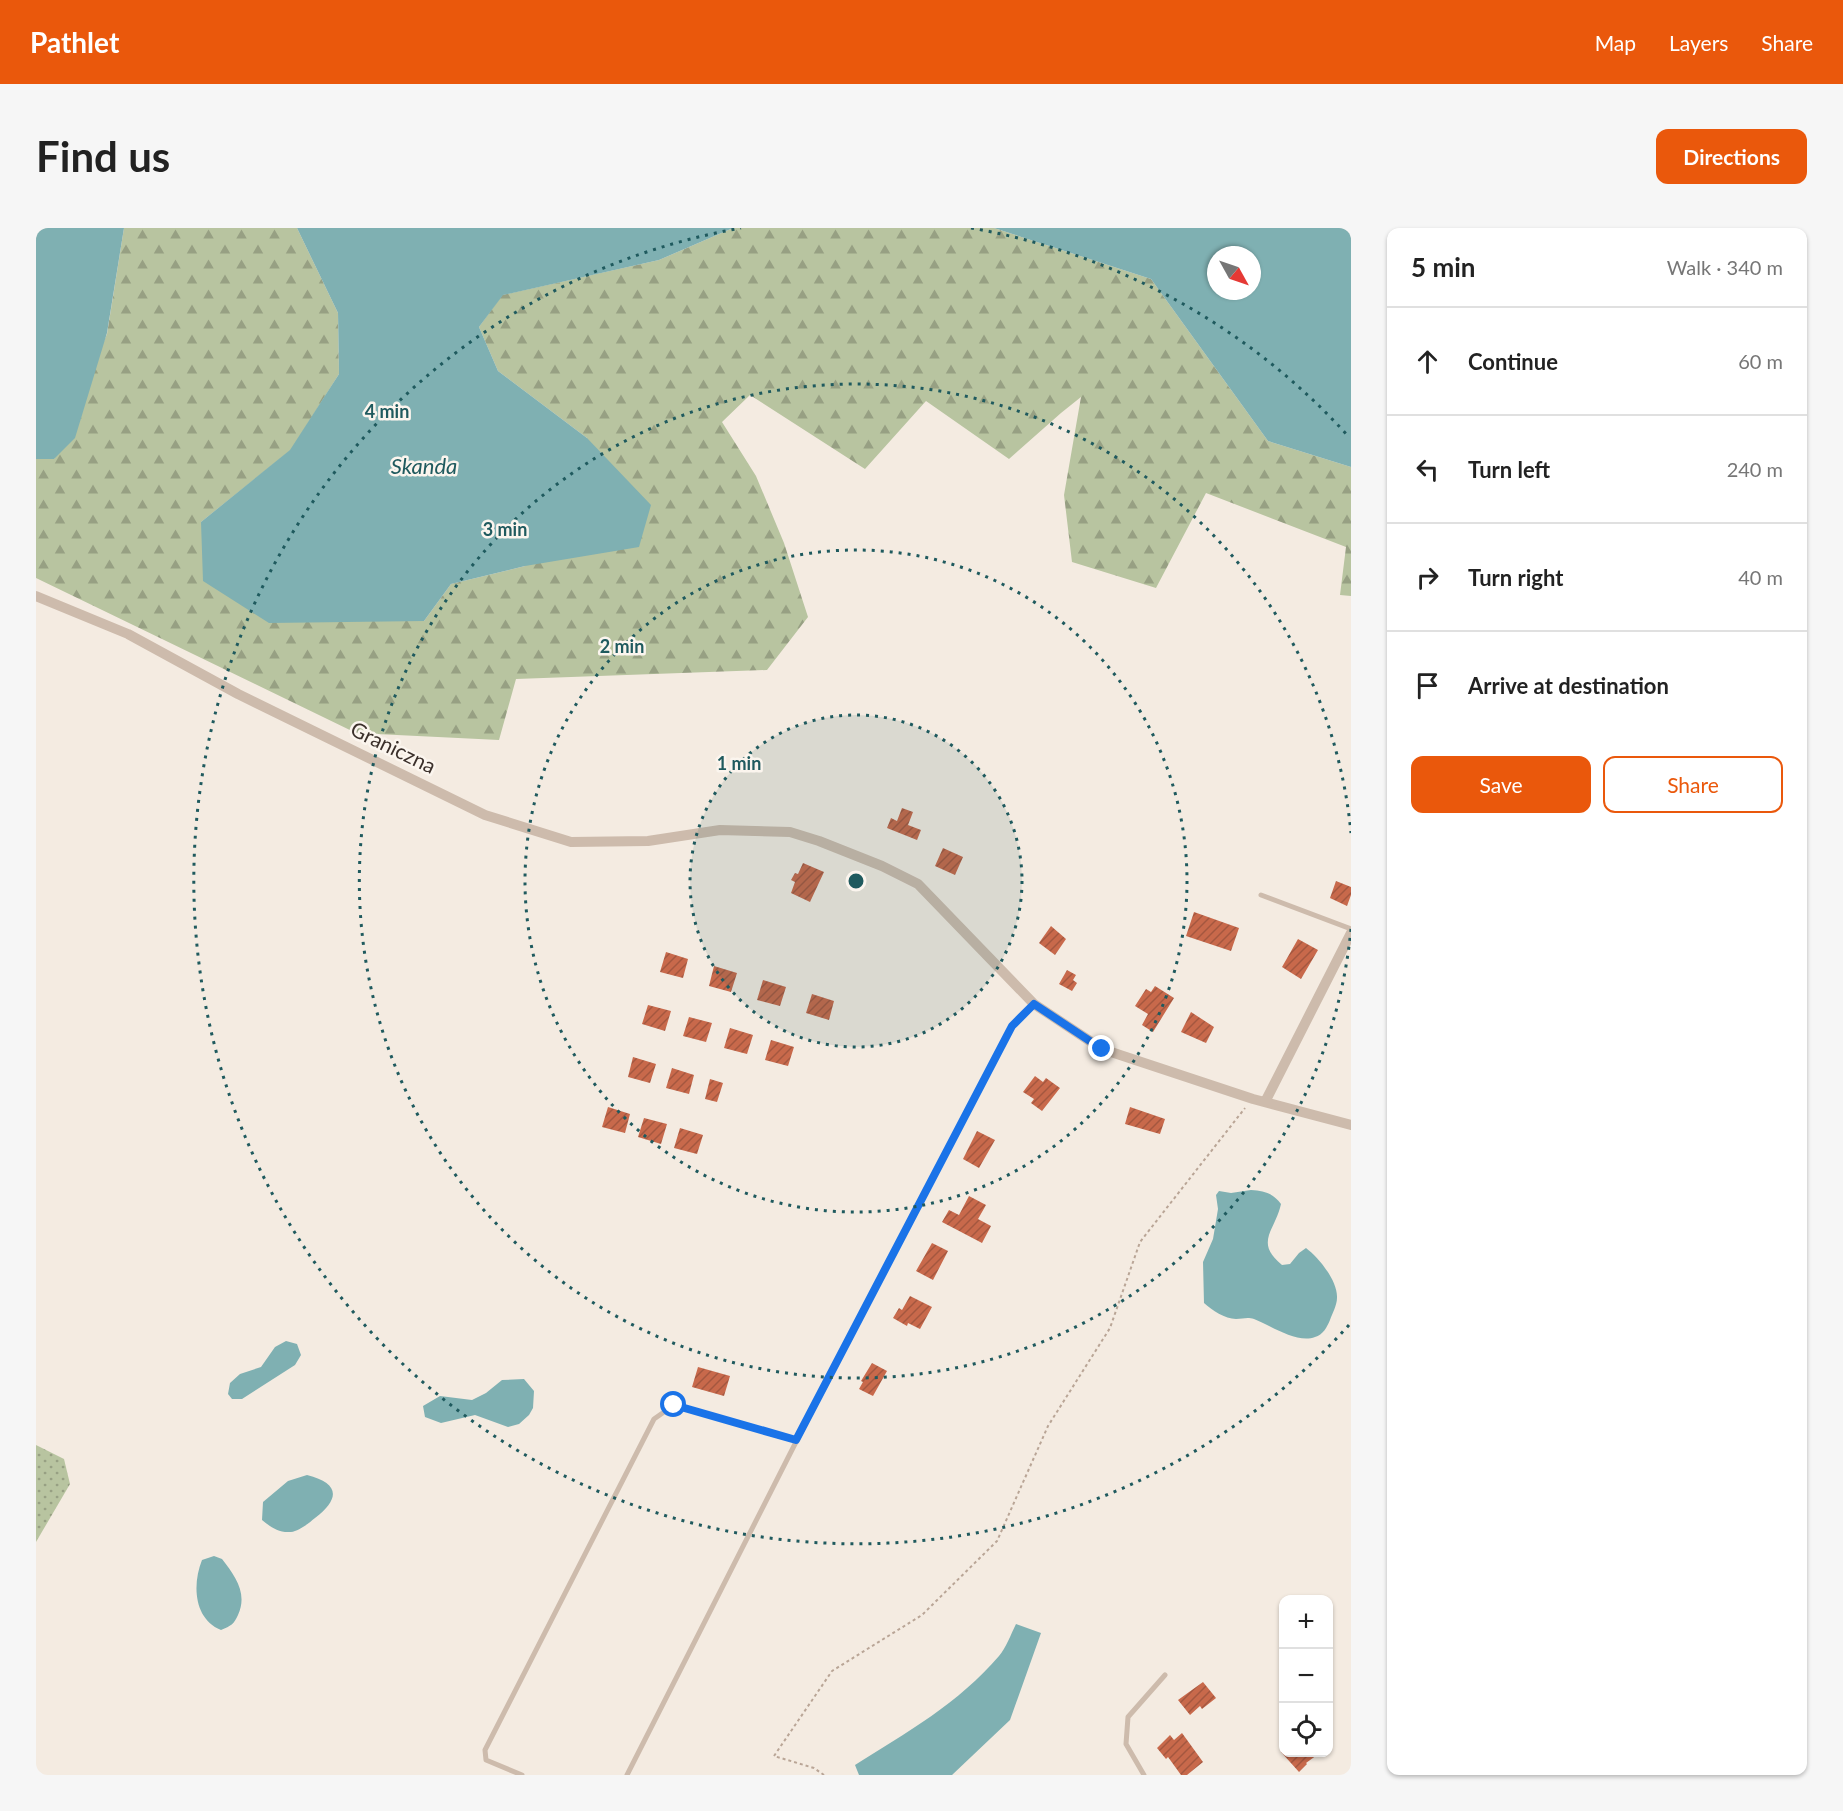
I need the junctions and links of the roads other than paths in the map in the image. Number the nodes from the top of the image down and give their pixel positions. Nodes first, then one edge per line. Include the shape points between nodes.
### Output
1 (36, 596) edge
2 (1261, 896) dead end
3 (1351, 931) edge
4 (1034, 1004) junction
5 (1265, 1102) junction
6 (1351, 1125) edge
7 (796, 1440) junction
8 (1165, 1675) dead end
9 (522, 1775) edge
10 (627, 1775) edge
11 (1144, 1775) edge

1 - 4 street, Graniczna via 128,634 248,699 485,815 572,842 648,841 720,830 789,832 882,866 918,884
2 - 3 lane
3 - 5 street
4 - 5 street, Graniczna via 1102,1049
4 - 7 lane via 1012,1026
5 - 6 street, Graniczna
7 - 9 lane via 674,1405 654,1419 485,1750 486,1760
7 - 10 lane
8 - 11 lane via 1128,1717 1126,1744

